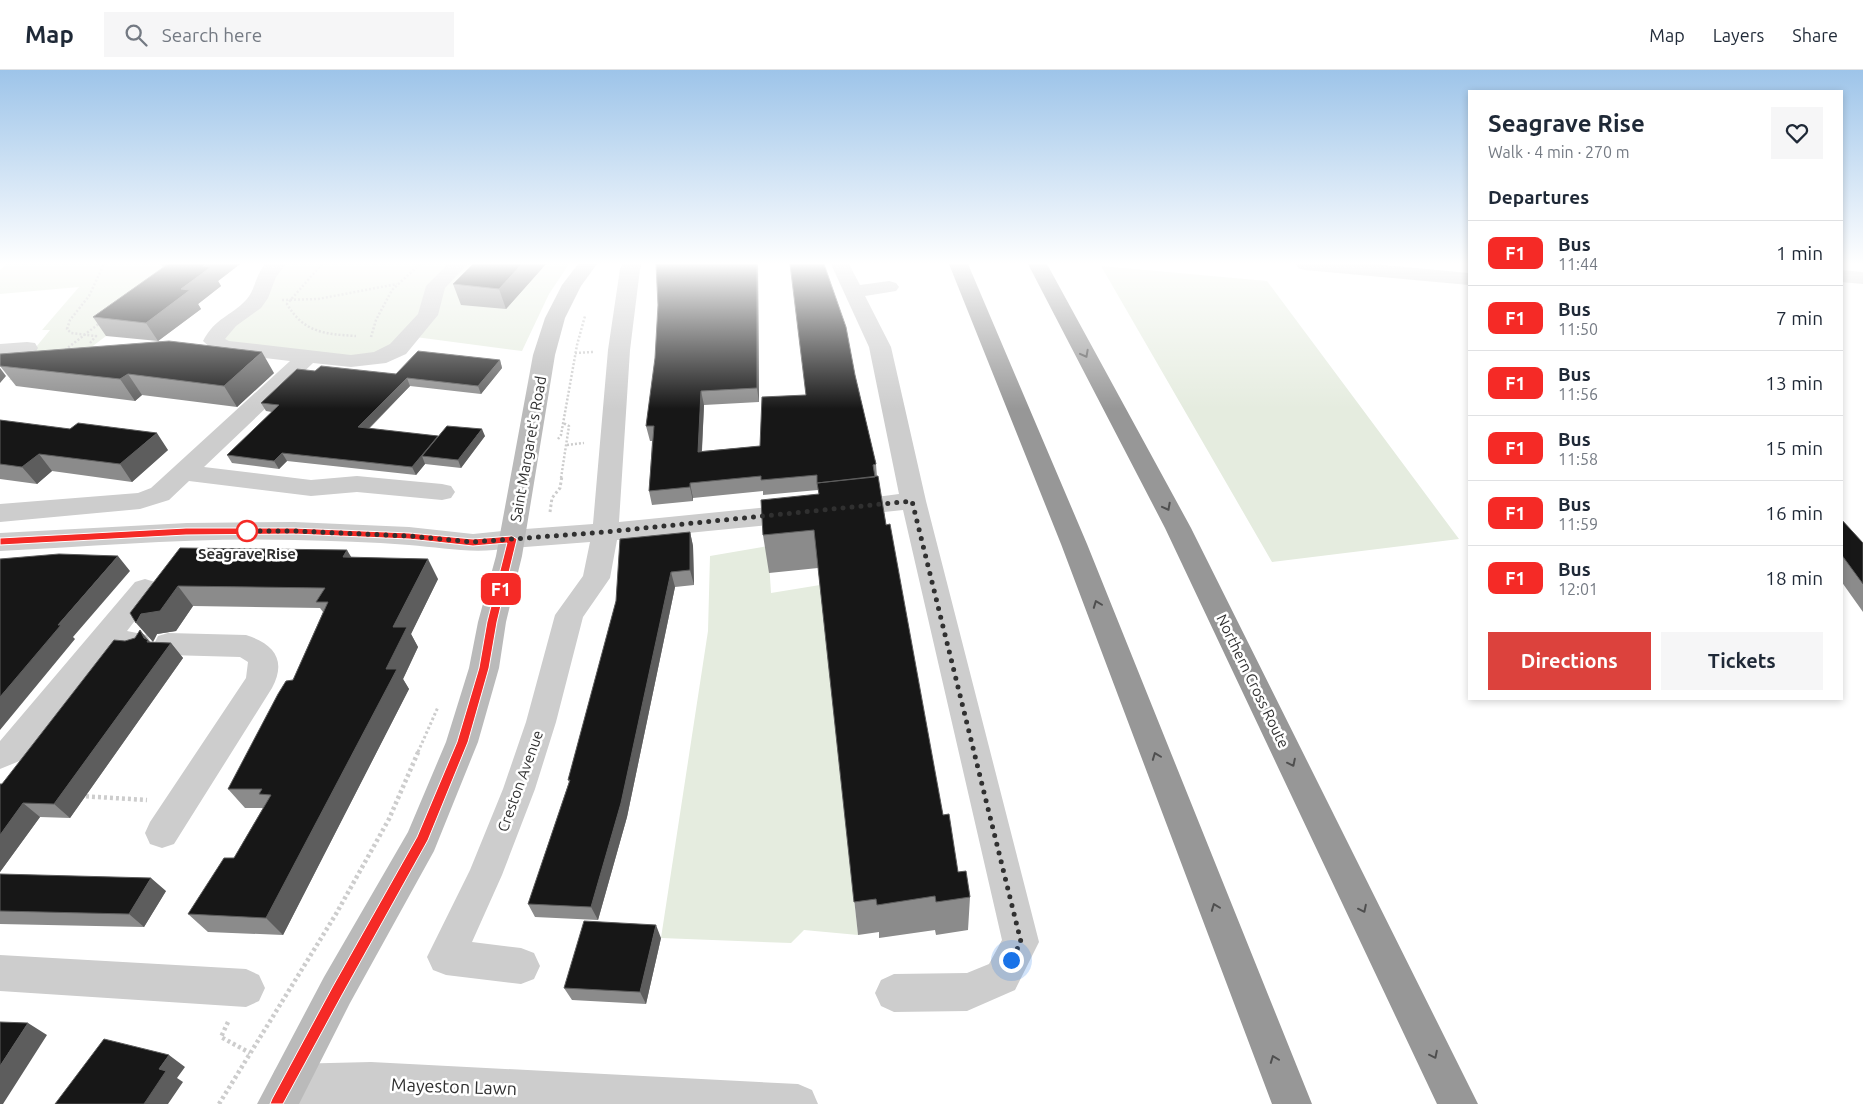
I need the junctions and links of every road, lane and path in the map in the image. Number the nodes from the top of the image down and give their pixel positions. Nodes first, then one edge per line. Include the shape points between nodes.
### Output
1 (76, 312) edge
2 (241, 312) edge
3 (291, 312) edge
4 (381, 312) edge
5 (429, 312) edge
6 (558, 312) edge
7 (624, 312) edge
8 (863, 312) edge
9 (978, 312) edge
10 (1062, 312) edge
11 (586, 315) dead end
12 (106, 318) edge
13 (85, 335) junction
14 (371, 338) junction
15 (90, 343) dead end
16 (27, 348) dead end
17 (0, 350) edge
18 (619, 350) junction
19 (62, 352) edge
20 (576, 353) junction
21 (308, 356) junction
22 (544, 356) junction
23 (351, 361) junction
24 (563, 423) junction
25 (561, 435) dead end
26 (184, 472) junction
27 (442, 492) dead end
28 (912, 501) junction
29 (0, 513) edge
30 (605, 532) junction
31 (530, 538) junction
32 (0, 542) edge
33 (145, 589) dead end
34 (103, 641) junction
35 (137, 643) edge
36 (168, 644) edge
37 (440, 704) dead end
38 (0, 756) edge
39 (76, 796) dead end
40 (182, 802) junction
41 (162, 833) dead end
42 (520, 966) dead end
43 (0, 973) edge
44 (246, 988) joint
45 (894, 993) dead end
46 (250, 1053) junction
47 (365, 1093) edge
48 (283, 1094) edge
49 (219, 1104) edge
50 (798, 1104) edge
51 (1292, 1104) edge
52 (1458, 1104) edge

1 - 13 path via 67,329 71,333
2 - 21 street via 218,331 214,341 224,347
3 - 14 path via 298,321 320,332
4 - 14 path
5 - 23 street via 398,349 378,358
6 - 22 main road, Saint Margaret's Road
7 - 18 street
8 - 28 street via 880,347
51 -> 9 highway via 1074,544
10 -> 52 highway, Northern Cross Route via 1178,528
11 - 20 path
12 - 13 path
13 - 15 path via 96,336
13 - 19 path
14 - 23 path
16 - 17 street
18 - 20 path
18 - 30 street
20 - 22 path
20 - 24 path
21 - 23 street
21 - 26 street
22 - 31 main road, Saint Margaret's Road
24 - 25 path
24 - 31 path via 569,426 560,488
26 - 27 street via 311,488 357,484
26 - 29 street via 160,494 140,501
28 - 30 street
28 - 45 street via 1021,942 1002,977 967,992
30 - 31 street
30 - 42 street, Creston Avenue via 596,578 569,615 541,722 519,789 485,875 446,957
31 - 32 street via 473,542 285,531 186,532
31 - 48 main road, Saint Margaret's Road via 492,622 484,668 462,742 426,831
33 - 34 street
34 - 35 street
34 - 38 street via 11,751
36 - 40 street via 246,646 263,657 261,680
37 - 46 path via 384,828 336,914
39 - 40 path
40 - 41 street
43 - 44 street
44 - 46 path via 220,1037
46 - 49 path
47 - 48 street, Mayeston Lawn
47 - 50 street, Mayeston Lawn

